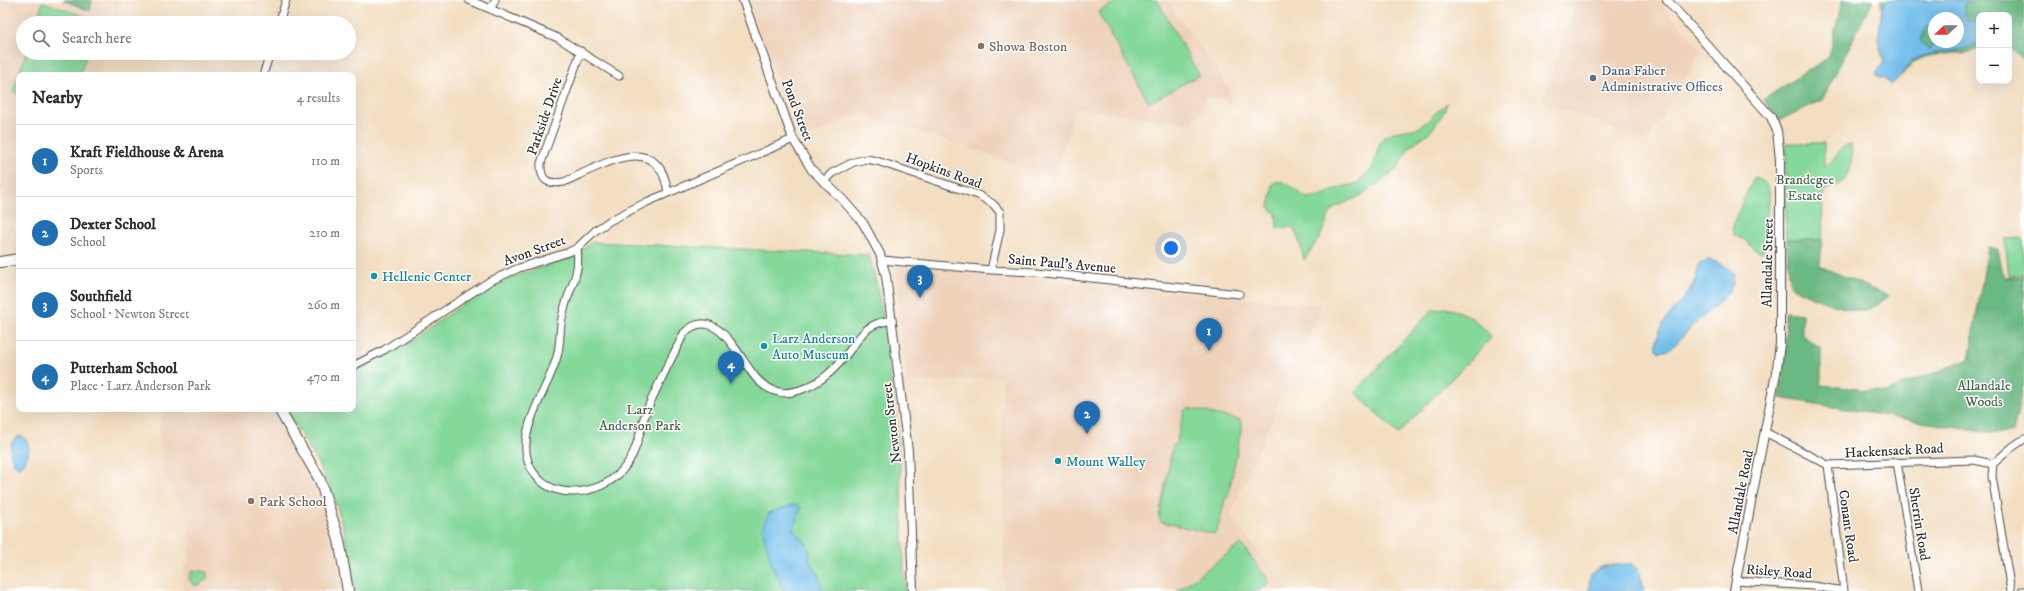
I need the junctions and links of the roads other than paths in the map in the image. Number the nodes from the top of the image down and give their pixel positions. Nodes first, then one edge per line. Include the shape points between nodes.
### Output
1 (286, 0) edge
2 (469, 0) edge
3 (496, 0) edge
4 (743, 0) edge
5 (1667, 0) edge
6 (491, 8) junction
7 (281, 16) edge
8 (581, 51) junction
9 (268, 60) edge
10 (264, 72) edge
11 (619, 76) dead end
12 (793, 139) junction
13 (823, 182) junction
14 (668, 193) junction
15 (576, 248) junction
16 (881, 257) junction
17 (16, 259) edge
18 (0, 262) edge
19 (991, 270) junction
20 (1239, 294) dead end
21 (892, 320) junction
22 (356, 364) edge
23 (1771, 399) joint
24 (281, 412) edge
25 (1765, 432) junction
26 (2024, 439) edge
27 (1897, 462) junction
28 (1994, 464) junction
29 (1828, 465) junction
30 (1736, 581) junction
31 (348, 591) edge
32 (913, 591) edge
33 (1734, 591) edge
34 (1844, 591) edge
35 (1918, 591) edge
36 (2011, 591) edge

1 - 7 street
2 - 6 street
3 - 6 street
4 - 12 street, Pond Street
5 - 23 street, Allandale Street via 1771,117 1777,131 1781,182 1780,344
6 - 8 street
8 - 11 street
8 - 14 street, Parkside Drive via 541,163 544,178 555,184 564,182 618,158 642,156 660,166 665,175
9 - 10 street
12 - 13 street, Pond Street via 812,170
12 - 14 street, Avon Street
13 - 16 street, Pond Street via 863,223
13 - 19 street, Hopkins Road via 842,167 866,159 898,167 978,195 993,204 1000,212 1000,230
14 - 15 street, Avon Street via 611,220
15 - 21 street via 579,262 577,276 564,306 557,358 533,413 525,453 534,474 559,491 585,491 605,484 630,461 646,415 684,333 690,327 702,323 713,326 729,339 757,379 766,387 787,394 827,377 866,330 874,324
15 - 22 street, Avon Street via 490,281 384,350
16 - 19 street, Saint Paul's Avenue
16 - 21 street, Newton Street
17 - 18 main road
19 - 20 street, Saint Paul's Avenue via 1036,272
21 - 32 street, Newton Street via 908,451
23 - 25 street, Allandale Road
24 - 31 main road via 320,480 339,540
25 - 29 street, Hackensack Road
25 - 30 street, Allandale Road
26 - 28 street
27 - 28 street, Hackensack Road via 1974,460
27 - 29 street, Hackensack Road
27 - 35 street, Sherrin Road
28 - 36 street via 1993,482
29 - 34 street, Conant Road
30 - 33 street, Allandale Road
30 - 34 street, Risley Road via 1813,586

